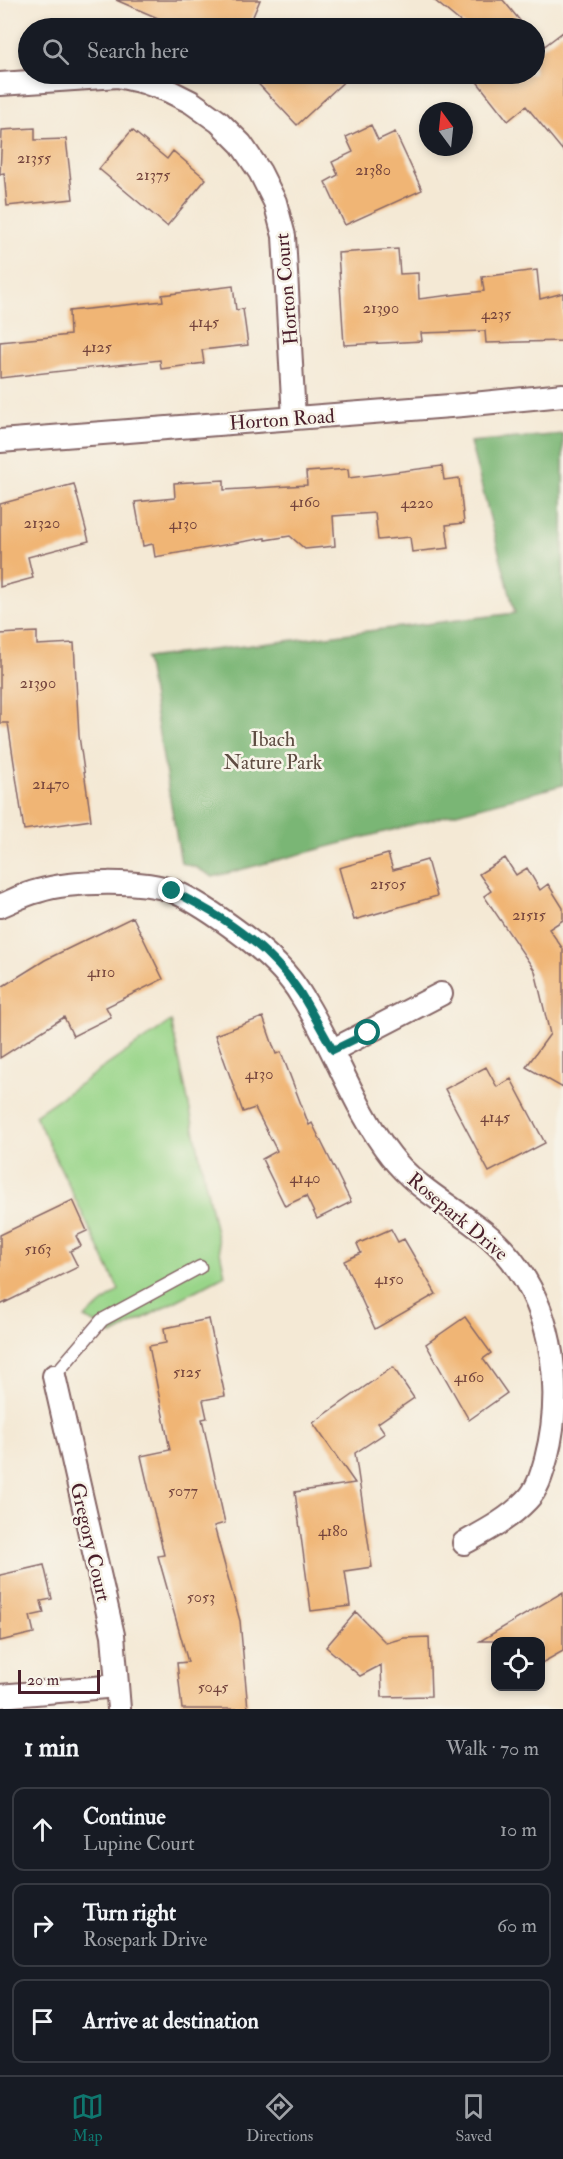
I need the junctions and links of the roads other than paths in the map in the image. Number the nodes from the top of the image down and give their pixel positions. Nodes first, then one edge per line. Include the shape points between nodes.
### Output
1 (18, 83) edge
2 (0, 84) edge
3 (150, 84) edge
4 (563, 395) edge
5 (294, 418) junction
6 (0, 441) edge
7 (0, 906) edge
8 (441, 994) dead end
9 (333, 1050) junction
10 (200, 1268) dead end
11 (54, 1376) joint
12 (464, 1543) dead end
13 (117, 1686) junction
14 (0, 1696) edge
15 (119, 1709) edge

1 - 2 street, Horton Court
3 - 5 street, Horton Court via 191,102 219,122 241,144 270,192 284,236
4 - 5 street, Horton Road
5 - 6 street, Horton Road
7 - 9 street, Rosepark Drive via 38,890 91,883 135,884 172,891 204,907 266,953 300,992
8 - 9 street
9 - 12 street, Rosepark Drive via 370,1127 392,1157 416,1184 481,1230 510,1258 533,1293 546,1327 557,1380 553,1437 538,1484 506,1520
10 - 11 lane via 102,1320
11 - 13 street, Gregory Court via 112,1635
13 - 14 street
13 - 15 street, Gregory Court

